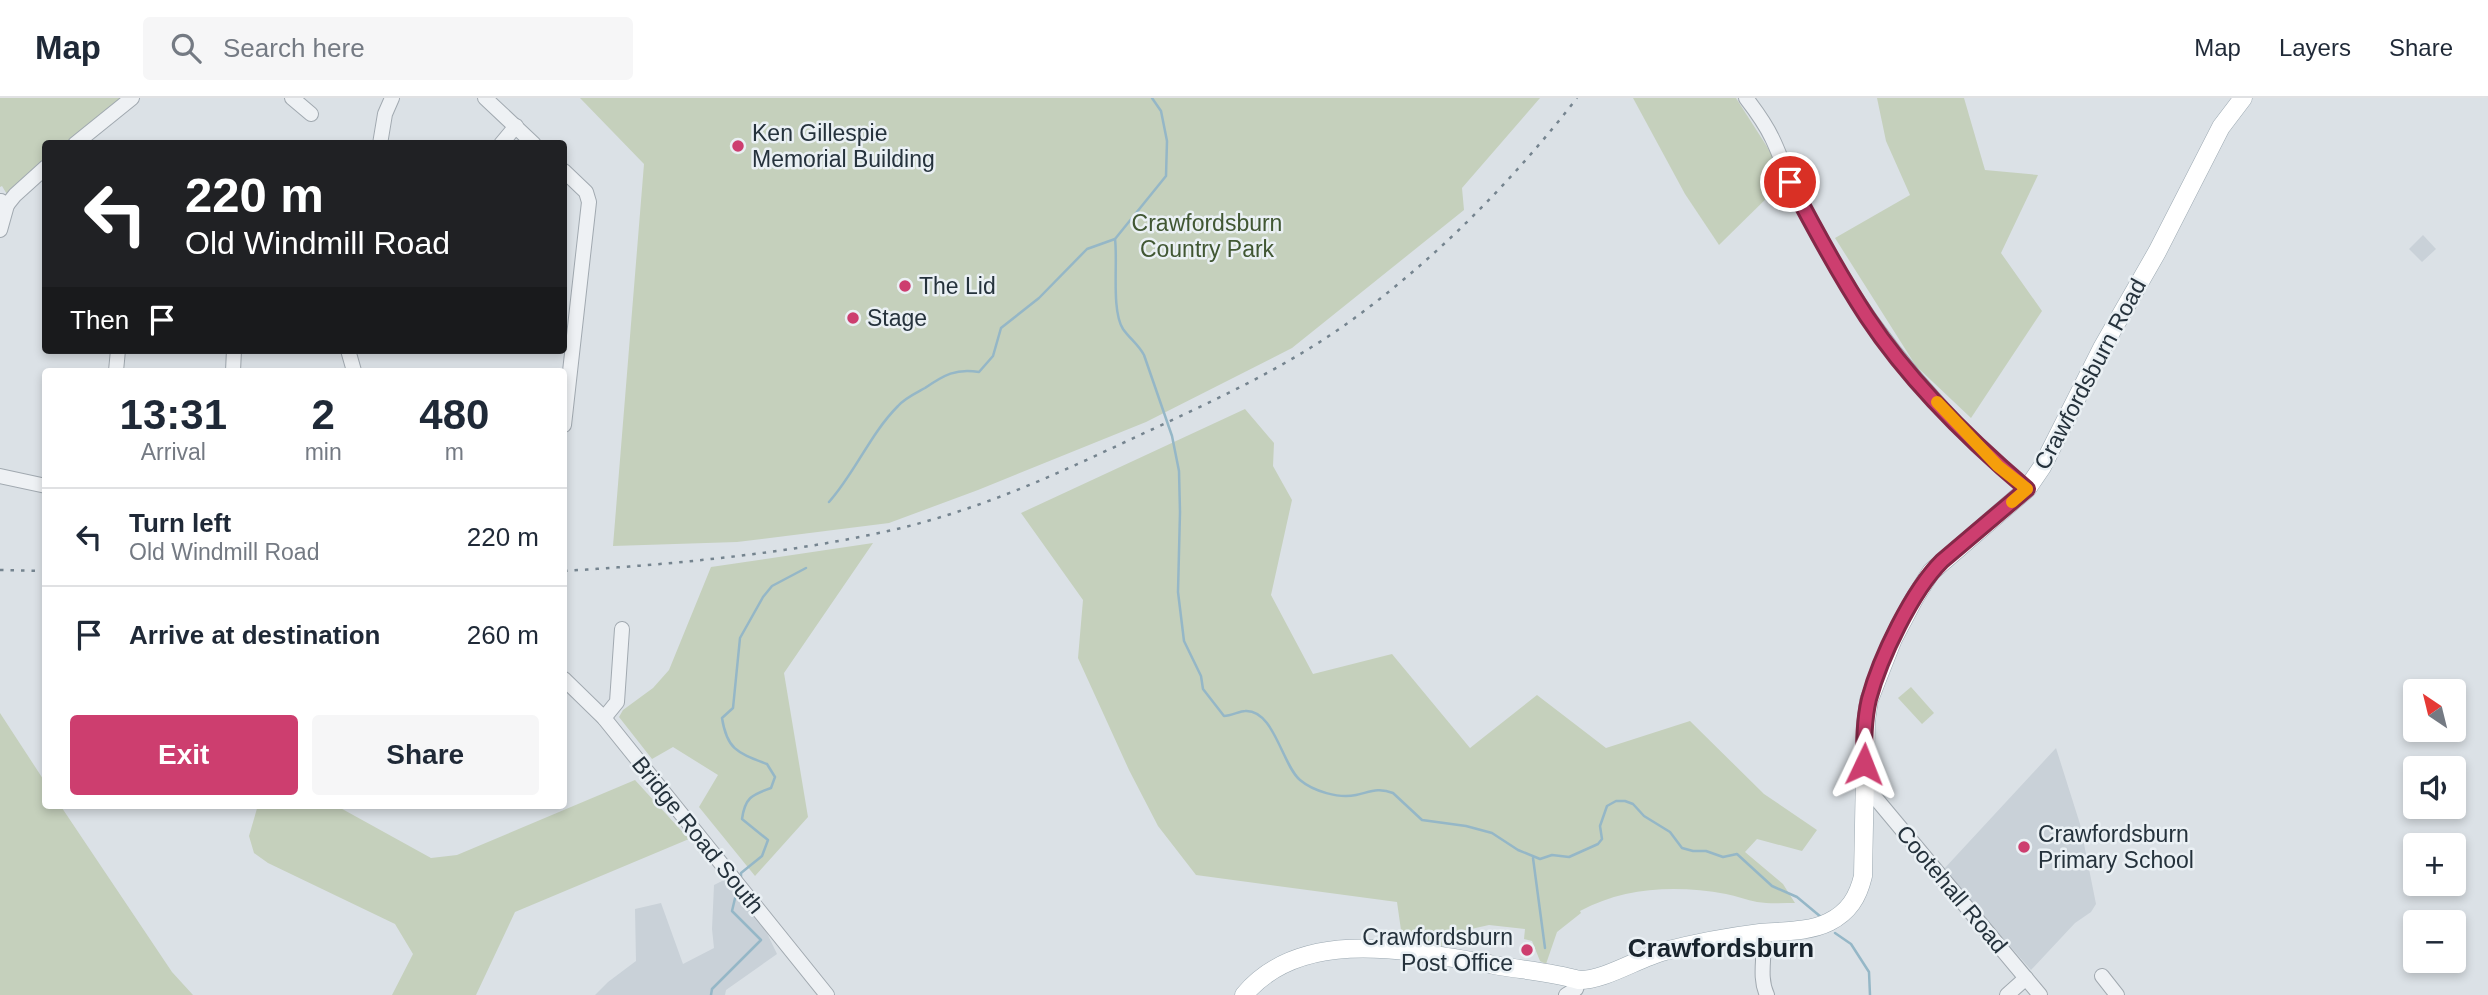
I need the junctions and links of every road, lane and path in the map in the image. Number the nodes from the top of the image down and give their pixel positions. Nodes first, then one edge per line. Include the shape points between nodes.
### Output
1 (132, 98) edge
2 (292, 98) edge
3 (392, 98) edge
4 (485, 98) edge
5 (1746, 98) edge
6 (2243, 98) edge
7 (311, 114) dead end
8 (516, 126) junction
9 (80, 140) edge
10 (381, 140) edge
11 (504, 140) edge
12 (530, 140) edge
13 (42, 171) edge
14 (567, 174) edge
15 (3, 202) edge
16 (0, 230) edge
17 (567, 369) edge
18 (0, 476) edge
19 (42, 485) edge
20 (2027, 489) junction
21 (622, 629) dead end
22 (567, 683) edge
23 (604, 718) junction
24 (1863, 783) junction
25 (1763, 933) junction
26 (2102, 976) dead end
27 (2026, 978) junction
28 (1579, 980) junction
29 (827, 995) edge
30 (1244, 995) edge
31 (1566, 995) edge
32 (1767, 995) edge
33 (2007, 995) edge
34 (2040, 995) edge
35 (2117, 995) edge

1 - 9 street
2 - 7 street
3 - 10 street
4 - 8 street
5 - 20 street via 1763,121 1790,182 1868,318 1949,416
6 - 20 main road, Crawfordsburn Road via 2221,127
8 - 11 street
8 - 12 street
13 - 15 street
14 - 17 street via 586,192 589,202
15 - 16 street
18 - 19 street
20 - 24 main road, Crawfordsburn Road via 1939,565 1914,599 1869,700
21 - 23 street via 617,702
22 - 23 street, Bridge Road South
23 - 29 street, Bridge Road South
24 - 25 main road, Crawfordsburn Road via 1863,876 1856,899 1822,925
24 - 27 street, Cootehall Road
25 - 28 main road, Crawfordsburn Road via 1662,952 1591,980
25 - 32 street via 1762,981
26 - 35 street
27 - 33 street
27 - 34 street, Cootehall Road
28 - 30 main road via 1420,953 1346,949 1284,964
28 - 31 street via 1576,989

